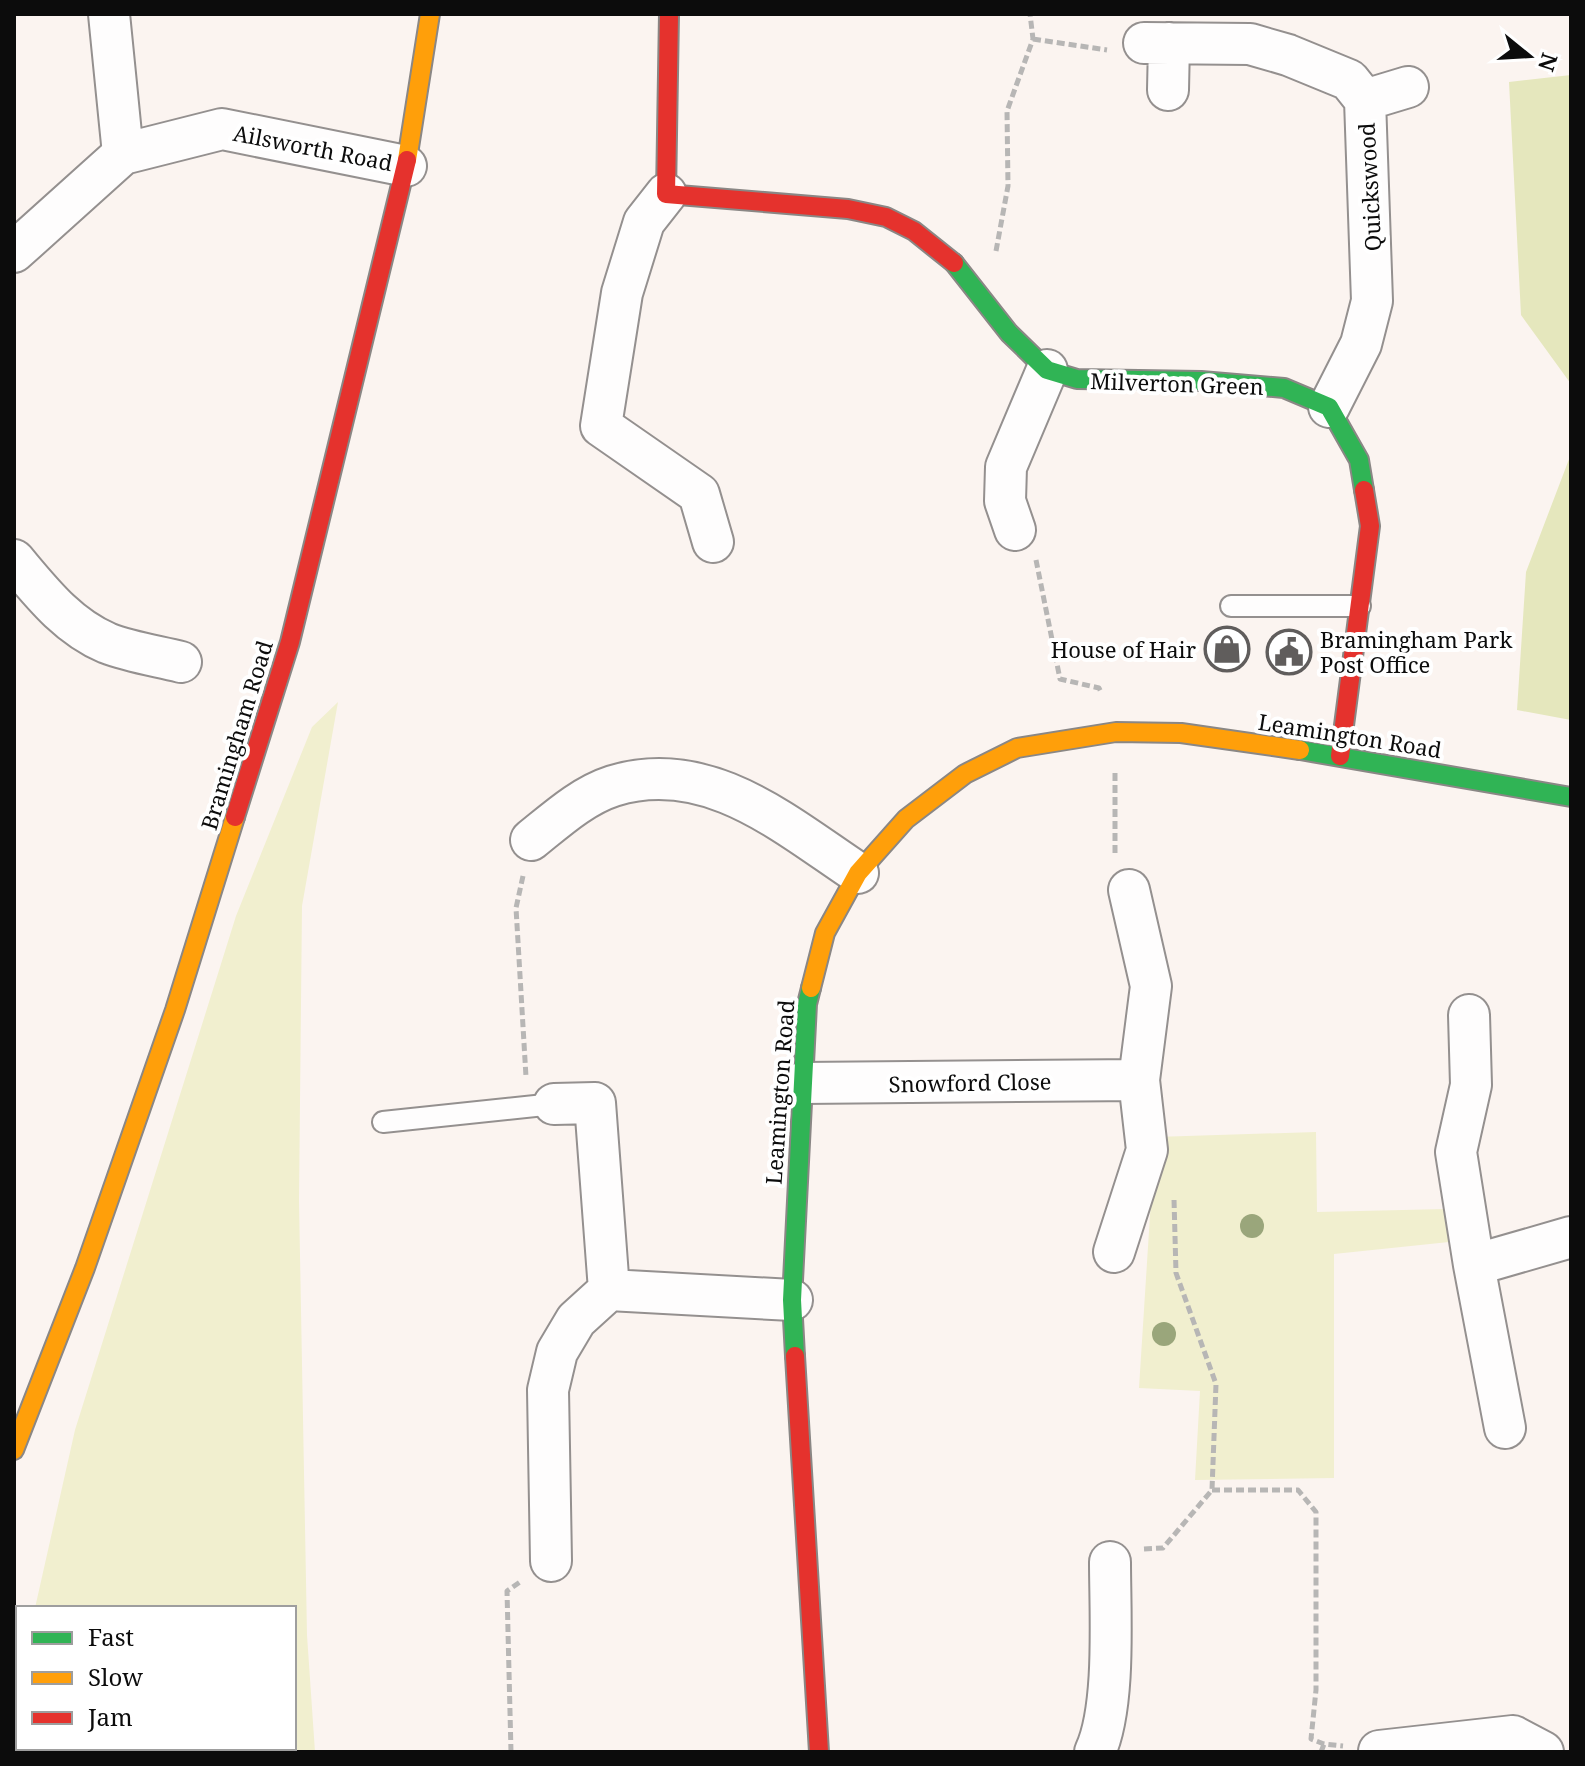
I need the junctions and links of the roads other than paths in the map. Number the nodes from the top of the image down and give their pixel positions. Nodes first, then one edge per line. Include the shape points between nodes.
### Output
1 (109, 14) edge
2 (430, 14) edge
3 (669, 14) edge
4 (1408, 87) dead end
5 (1168, 90) dead end
6 (1365, 100) junction
7 (123, 154) junction
8 (406, 166) junction
9 (666, 194) junction
10 (14, 252) edge
11 (1047, 370) junction
12 (1329, 407) junction
13 (1015, 530) dead end
14 (713, 542) dead end
15 (14, 560) edge
16 (1231, 606) dead end
17 (1360, 606) junction
18 (181, 662) dead end
19 (1340, 756) junction
20 (1571, 797) edge
21 (531, 840) road end
22 (858, 873) junction
23 (1129, 890) dead end
24 (1469, 1015) dead end
25 (1139, 1080) junction
26 (802, 1083) junction
27 (541, 1105) joint
28 (383, 1122) dead end
29 (1571, 1237) edge
30 (1114, 1252) dead end
31 (1474, 1265) junction
32 (609, 1290) junction
33 (792, 1300) junction
34 (1505, 1428) dead end
35 (14, 1450) edge
36 (551, 1561) road end
37 (1110, 1562) road end
38 (1379, 1751) edge
39 (819, 1752) edge
40 (1095, 1752) edge
41 (1543, 1752) edge

1 - 7 street
2 - 8 street, Bramingham Road
3 - 9 street
4 - 6 street
5 - 6 street, Quickswood via 1156,43 1250,44 1349,80
6 - 12 street, Quickswood via 1372,301 1361,344
7 - 8 street, Ailsworth Road via 222,129
7 - 10 street
8 - 35 street, Bramingham Road via 290,642 175,1010 85,1268
9 - 11 street via 848,209 886,217 948,256 1009,333
9 - 14 street via 644,222 622,293 601,426 699,494
11 - 12 street, Milverton Green via 1077,379 1284,388
11 - 13 street via 1006,467 1005,501
12 - 17 street via 1359,460 1370,526
15 - 18 street via 78,628 108,643
16 - 17 lane
17 - 19 street
19 - 20 street, Leamington Road
19 - 22 street, Leamington Road via 1181,733 1116,732 1017,748 965,774 906,819
21 - 22 street via 578,803 613,786 661,779 708,785 756,805
22 - 26 street, Leamington Road via 825,933 807,1004
23 - 25 street via 1151,986
24 - 31 street via 1471,1085 1456,1152
25 - 26 street, Snowford Close
25 - 30 street via 1147,1150
26 - 33 street, Leamington Road
27 - 28 lane
27 - 32 street via 595,1103
29 - 31 street
31 - 34 street
32 - 33 street
32 - 36 street via 576,1320 557,1352 548,1390
33 - 39 street, Leamington Road
37 - 40 street via 1109,1687
38 - 41 street via 1513,1736

